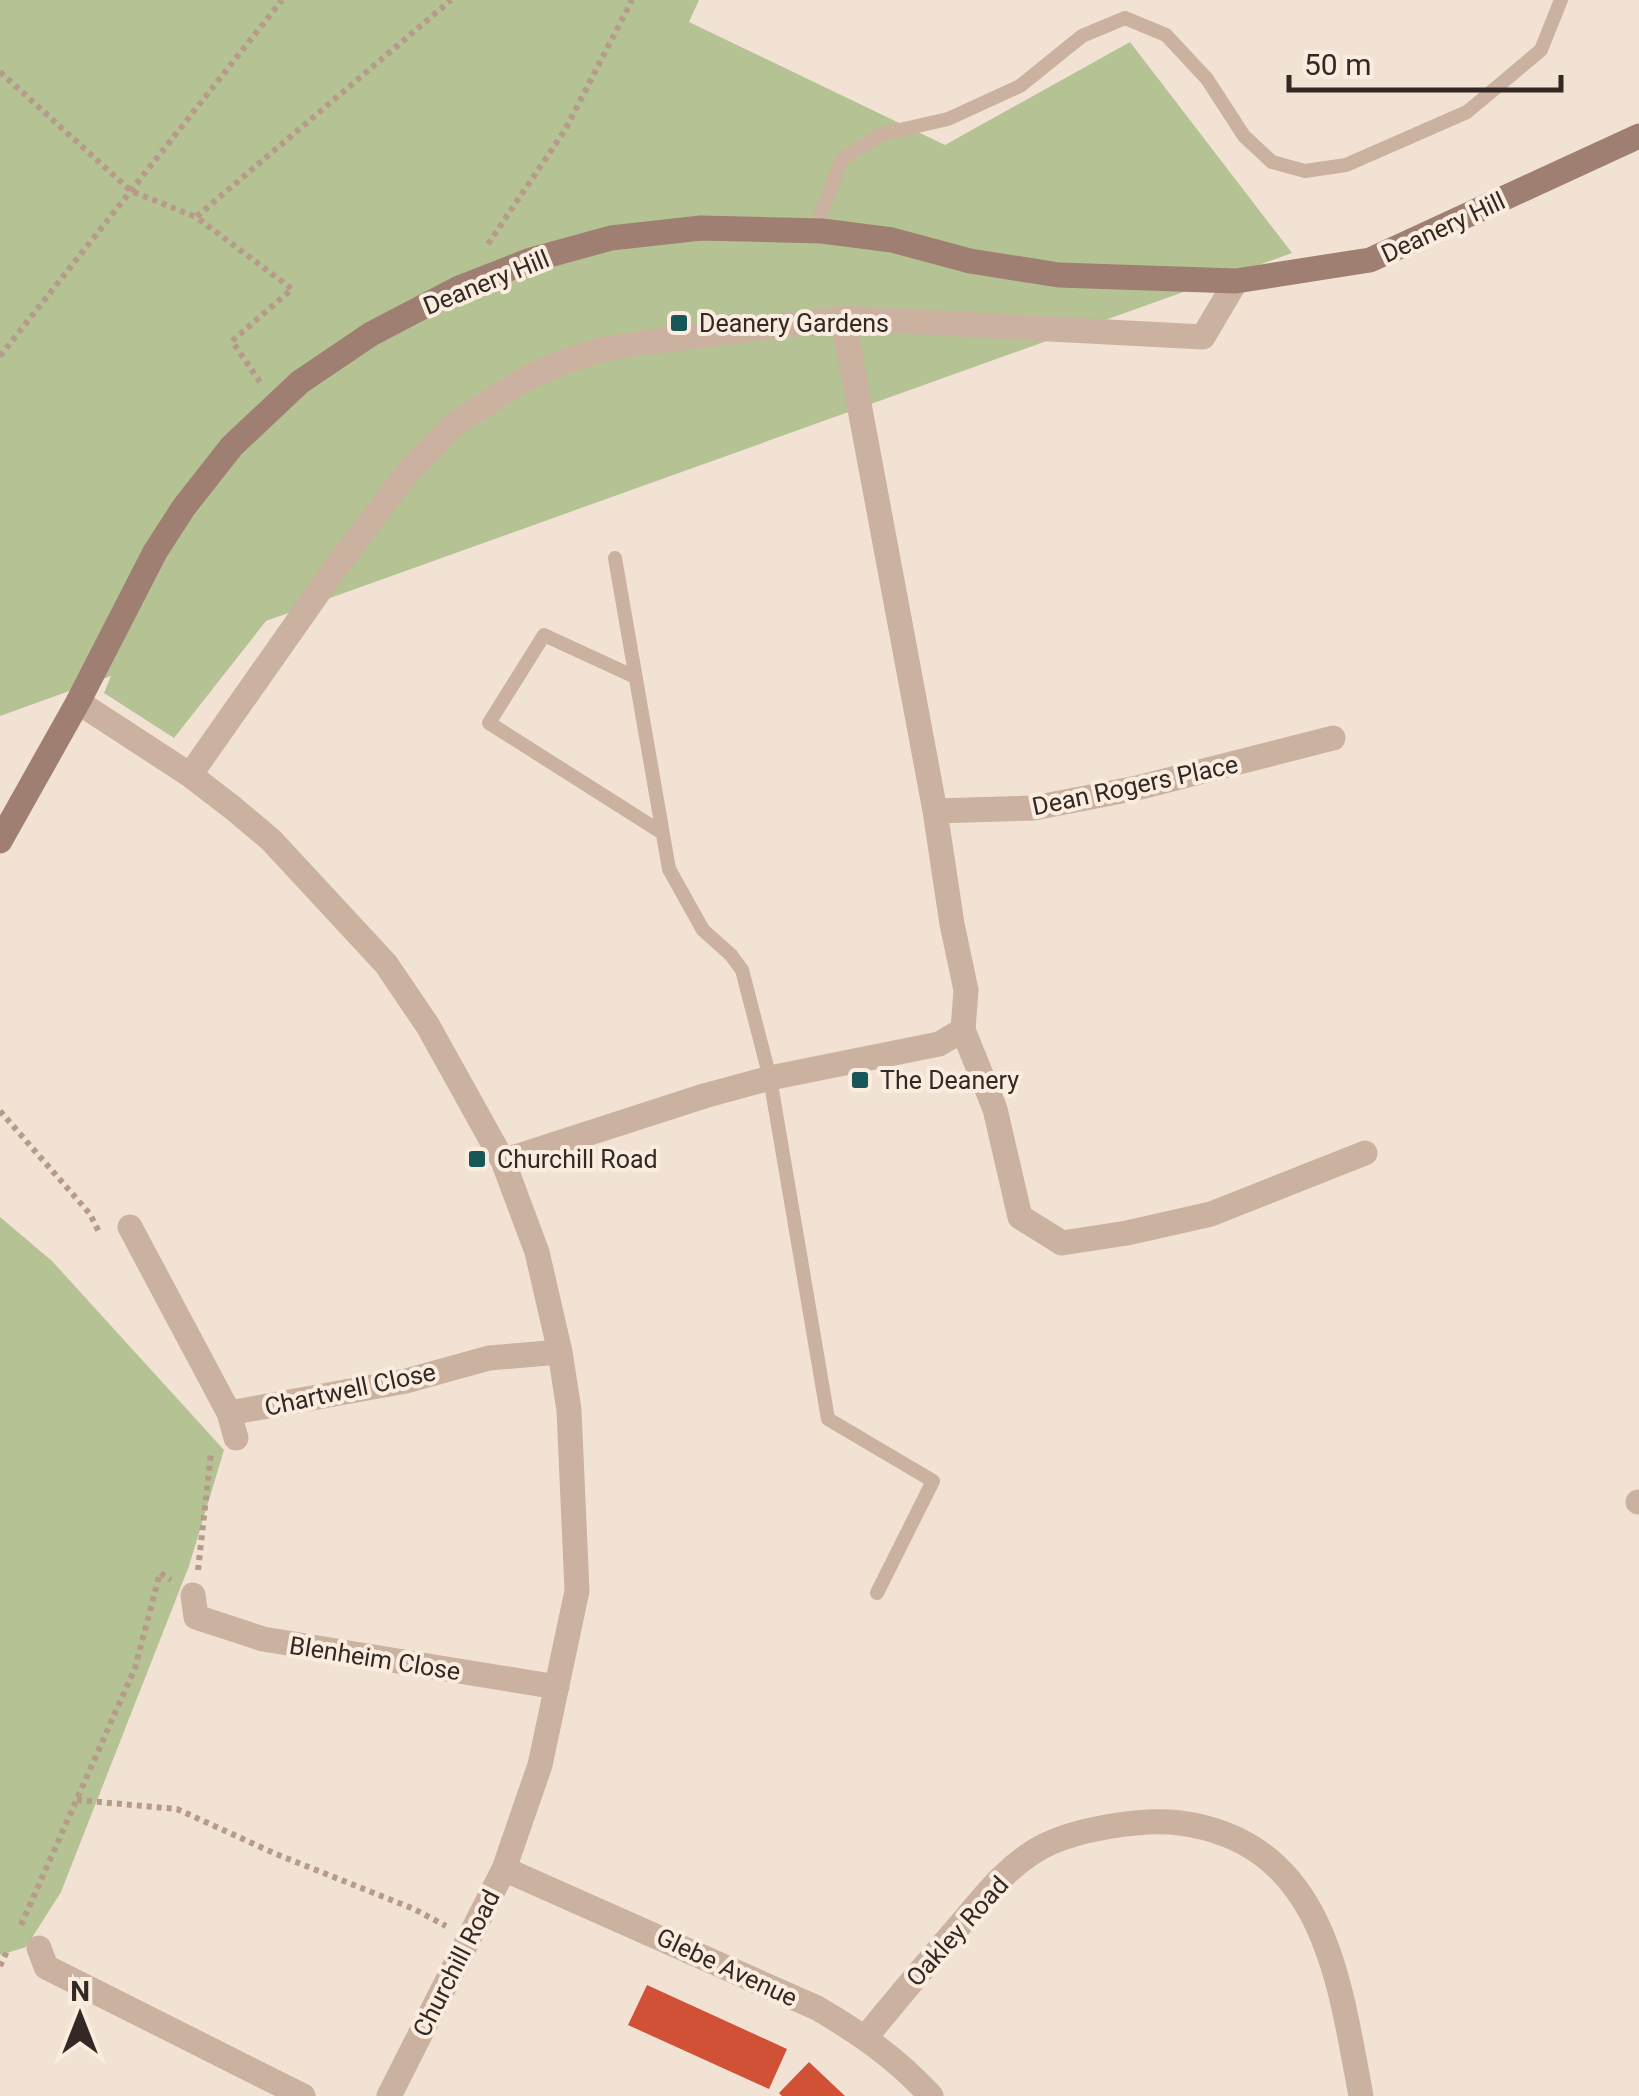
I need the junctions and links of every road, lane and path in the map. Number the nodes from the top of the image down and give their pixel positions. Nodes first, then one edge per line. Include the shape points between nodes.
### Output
1 (282, 0) edge
2 (451, 0) edge
3 (632, 0) edge
4 (1561, 0) edge
5 (0, 72) edge
6 (1639, 136) edge
7 (131, 191) junction
8 (196, 217) junction
9 (822, 231) junction
10 (1236, 281) junction
11 (457, 289) junction
12 (843, 318) junction
13 (0, 356) edge
14 (276, 405) junction
15 (615, 558) dead end
16 (635, 677) junction
17 (78, 702) junction
18 (1333, 738) dead end
19 (190, 775) junction
20 (934, 812) junction
21 (661, 832) junction
22 (0, 841) edge
23 (963, 1030) junction
24 (770, 1078) junction
25 (0, 1111) edge
26 (1365, 1153) dead end
27 (502, 1161) junction
28 (130, 1227) dead end
29 (107, 1248) dead end
30 (560, 1352) junction
31 (229, 1412) junction
32 (203, 1436) dead end
33 (236, 1438) dead end
34 (878, 1593) dead end
35 (192, 1612) junction
36 (558, 1687) junction
37 (77, 1800) junction
38 (504, 1869) junction
39 (19, 1928) dead end
40 (468, 1939) junction
41 (13, 1940) dead end
42 (40, 1948) dead end
43 (0, 1966) edge
44 (866, 2037) junction
45 (303, 2096) edge
46 (389, 2096) edge
47 (931, 2096) edge
48 (1360, 2096) edge

1 - 7 path
2 - 8 path
3 - 11 path via 564,130
4 - 9 lane via 1541,50 1467,112 1346,165 1305,171 1272,162 1166,35 1125,18 1082,36 1020,86 948,119 882,134 842,159 821,214
5 - 7 path
6 - 10 main road, Deanery Hill via 1370,260
7 - 8 path
7 - 13 path
8 - 14 path via 292,289 232,341
9 - 10 main road, Deanery Hill via 1059,275
9 - 11 main road, Deanery Hill via 701,228 611,238
10 - 12 street via 1203,337
11 - 14 main road, Deanery Hill via 370,334
12 - 19 street via 600,350 527,378 456,423 408,472
12 - 20 street
14 - 17 main road, Deanery Hill via 232,446 184,507
15 - 16 lane
16 - 21 lane
16 - 21 lane via 544,635 489,723
17 - 19 street, Churchill Road
17 - 22 main road, Deanery Hill
18 - 20 street, Dean Rogers Place via 1034,808
19 - 27 street, Churchill Road via 271,840 386,964
20 - 23 street via 966,990
21 - 24 lane via 669,870 690,909 742,970
23 - 24 street via 939,1044
23 - 26 street via 995,1109 1020,1218 1062,1243 1211,1214
24 - 27 street
24 - 34 lane via 828,1419 933,1481
25 - 29 path via 90,1214
27 - 30 street, Churchill Road via 537,1252
28 - 31 street, Chartwell Close
30 - 31 street, Chartwell Close via 489,1358
30 - 36 street, Churchill Road via 570,1410 577,1591
31 - 33 street
32 - 35 path via 211,1453
35 - 36 street, Blenheim Close via 262,1639
35 - 37 path via 160,1573 135,1668
36 - 38 street, Churchill Road
37 - 39 path
37 - 40 path via 176,1810 414,1908
38 - 40 street, Churchill Road
38 - 44 street, Glebe Avenue via 753,1978
40 - 46 street, Churchill Road
41 - 43 path
42 - 45 street via 46,1967
44 - 47 street, Glebe Avenue
44 - 48 street, Oakley Road via 992,1884 1041,1847 1152,1819 1242,1840 1287,1874 1322,1934 1340,1988

